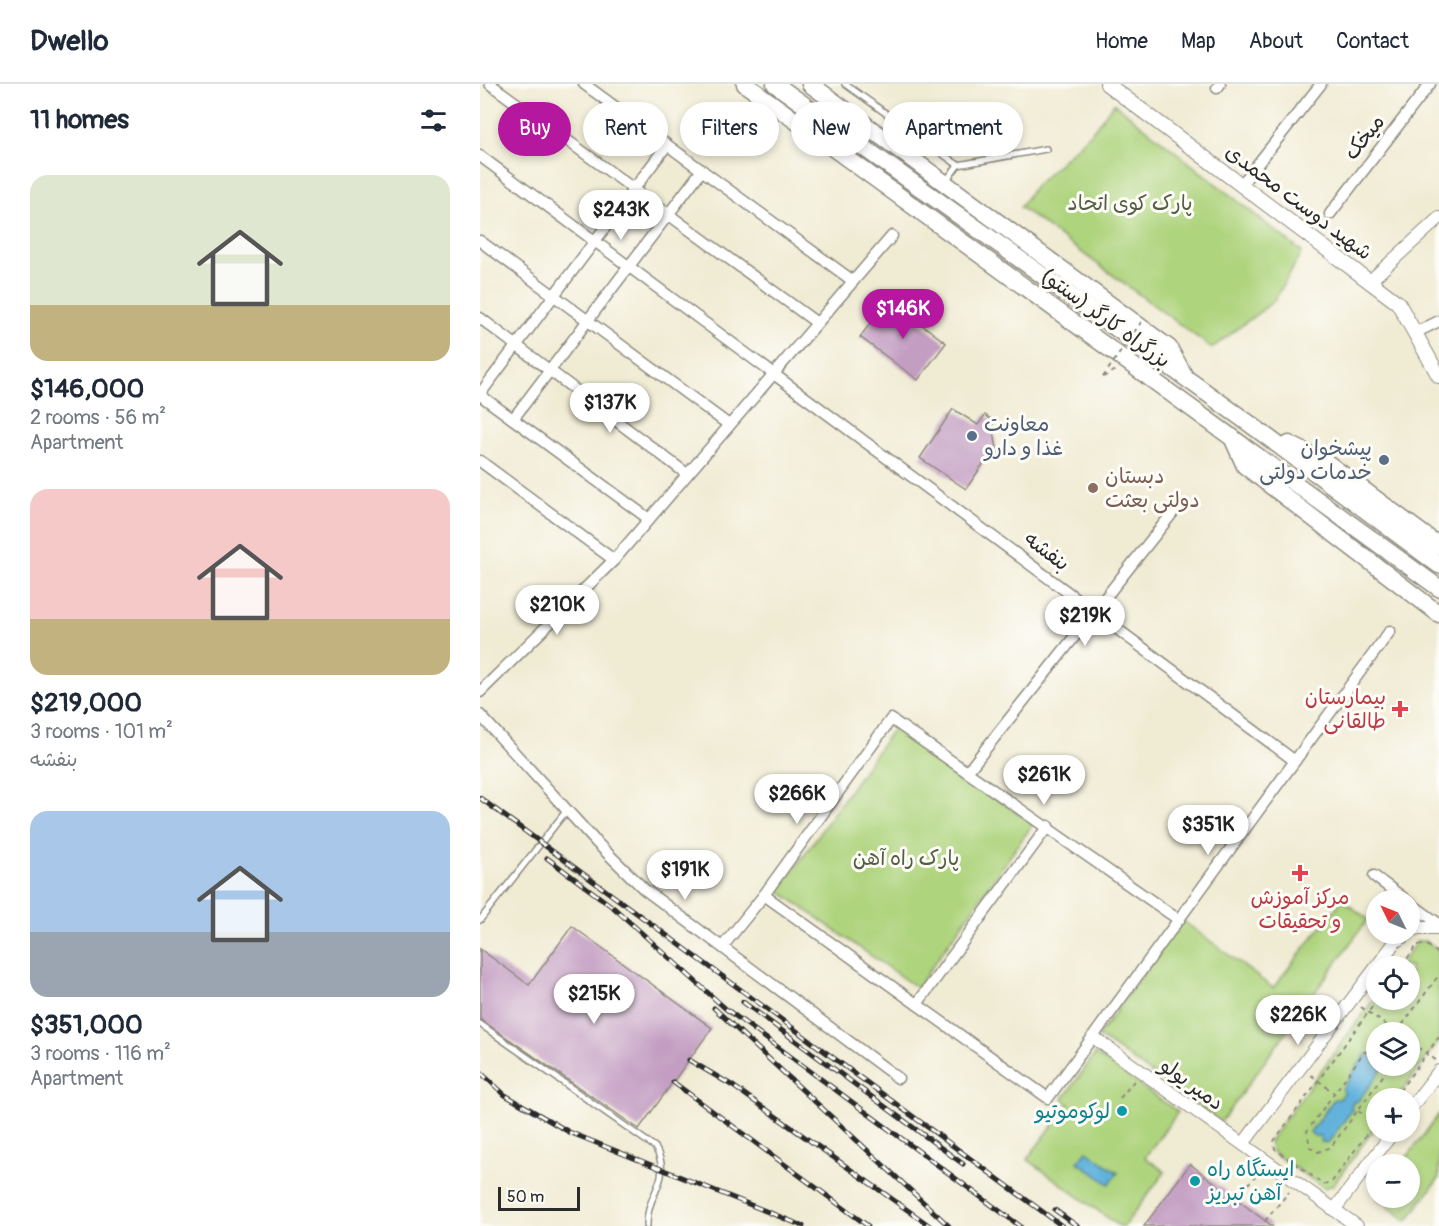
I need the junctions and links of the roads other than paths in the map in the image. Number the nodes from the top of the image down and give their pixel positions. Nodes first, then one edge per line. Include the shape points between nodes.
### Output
1 (490, 84) edge
2 (584, 84) edge
3 (745, 84) edge
4 (775, 84) edge
5 (810, 84) edge
6 (845, 84) edge
7 (1107, 84) edge
8 (1322, 84) edge
9 (1430, 84) edge
10 (608, 102) edge
11 (668, 146) edge
12 (1046, 149) dead end
13 (480, 156) edge
14 (658, 156) edge
15 (958, 165) junction
16 (702, 170) junction
17 (945, 183) junction
18 (1241, 185) junction
19 (633, 189) junction
20 (1330, 214) dead end
21 (669, 215) junction
22 (1439, 218) edge
23 (892, 236) dead end
24 (480, 241) edge
25 (596, 241) junction
26 (630, 265) junction
27 (853, 281) junction
28 (1370, 281) junction
29 (554, 296) junction
30 (480, 318) edge
31 (588, 321) junction
32 (1439, 321) edge
33 (817, 323) junction
34 (1415, 333) junction
35 (517, 345) junction
36 (550, 371) junction
37 (775, 373) junction
38 (1439, 376) edge
39 (1186, 379) junction
40 (480, 395) edge
41 (513, 419) junction
42 (1250, 424) junction
43 (729, 425) junction
44 (1231, 436) junction
45 (480, 461) edge
46 (687, 474) junction
47 (1179, 506) dead end
48 (649, 519) junction
49 (1439, 546) edge
50 (614, 560) junction
51 (1439, 565) edge
52 (1439, 588) edge
53 (1095, 611) junction
54 (1439, 614) edge
55 (1390, 631) dead end
56 (480, 692) edge
57 (480, 716) edge
58 (1295, 761) junction
59 (968, 771) junction
60 (567, 810) junction
61 (1048, 826) junction
62 (1374, 876) dead end
63 (1393, 890) edge
64 (764, 895) junction
65 (1420, 911) edge
66 (480, 920) edge
67 (1179, 920) junction
68 (1439, 926) edge
69 (1420, 928) edge
70 (723, 946) junction
71 (1366, 981) edge
72 (917, 1004) junction
73 (480, 1024) edge
74 (1093, 1037) junction
75 (1439, 1071) edge
76 (898, 1078) dead end
77 (1420, 1096) edge
78 (1386, 1142) edge
79 (1243, 1144) junction
80 (1334, 1210) junction
81 (647, 1226) edge
82 (1357, 1226) edge

1 - 19 street
2 - 10 street
3 - 44 highway, بزرگراه کارگر (سنتو)
4 - 39 highway, بزرگراه کارگر (سنتو)
5 - 17 highway
6 - 15 lane
7 - 18 main road, شهید دوست محمدی
8 - 18 street
9 - 20 street, میخک
11 - 16 street
12 - 15 lane
13 - 25 street, بنفشه
14 - 19 street
15 - 17 lane
16 - 21 street
16 - 27 street
17 - 39 highway via 1169,348
18 - 28 main road, شهید دوست محمدی
19 - 21 street
19 - 25 street
21 - 26 street
21 - 33 street
22 - 28 street
23 - 27 street
24 - 29 street
25 - 26 street, بنفشه
25 - 29 street
26 - 31 street
26 - 37 street, بنفشه
27 - 33 street
28 - 34 main road, شهید دوست محمدی via 1398,303
29 - 31 street
29 - 35 street
30 - 35 street
31 - 36 street
31 - 43 street
32 - 34 street
33 - 37 street
34 - 38 main road, شهید دوست محمدی
35 - 36 street
35 - 40 street
36 - 41 street
36 - 46 street
37 - 43 street
37 - 53 street, بنفشه
39 - 42 highway, بزرگراه کارگر (سنتو)
40 - 41 street
41 - 48 street
42 - 49 highway via 1327,463
42 - 51 highway, بزرگراه کارگر (سنتو)
43 - 46 street
44 - 52 highway, بزرگراه کارگر (سنتو)
44 - 54 highway via 1245,466
45 - 50 street
46 - 48 street
47 - 53 street
48 - 50 street
50 - 56 street
53 - 58 street, بنفشه
53 - 59 street
55 - 58 street
57 - 60 street
58 - 67 street
59 - 61 street
59 - 64 street via 891,718
60 - 66 lane
60 - 70 street via 644,889
61 - 67 street
61 - 72 street
62 - 63 street
64 - 70 street
64 - 72 street
65 - 68 street
67 - 74 street
68 - 69 street
70 - 76 street
71 - 79 street
72 - 74 street via 1048,1098
73 - 81 lane via 655,1147 664,1171 647,1211
74 - 79 street, دمیر یولو
75 - 77 street
78 - 80 street
79 - 80 street, دمیر یولو
80 - 82 street, دمیر یولو

